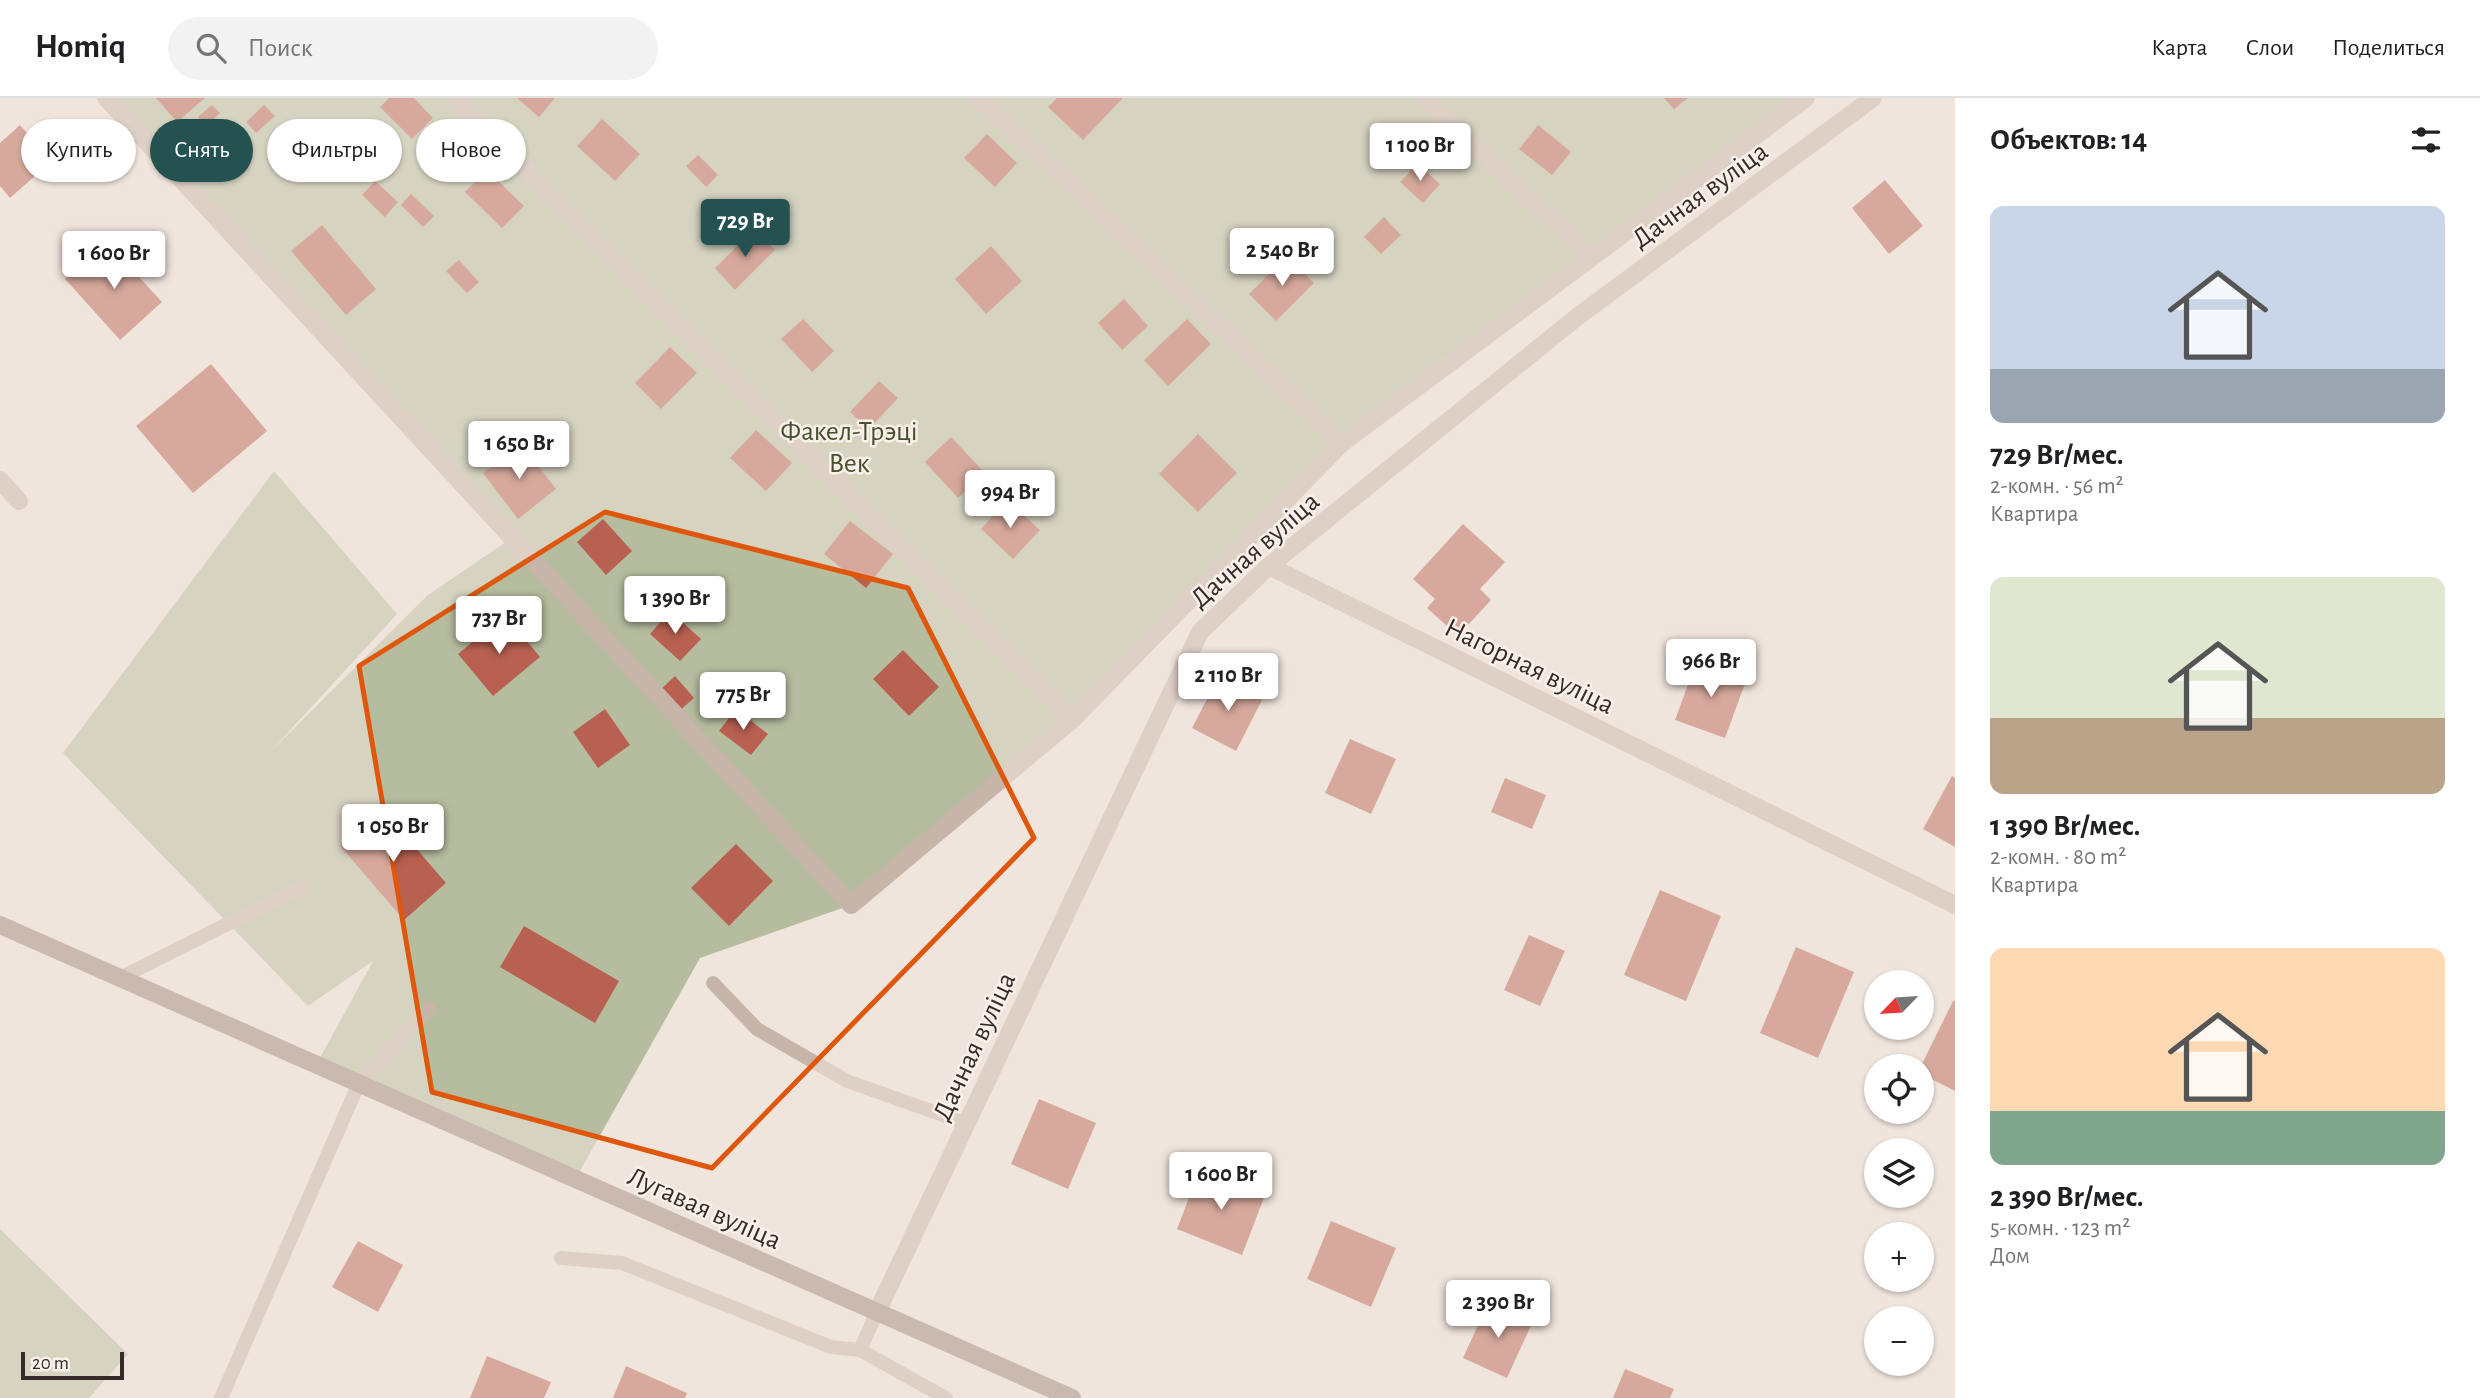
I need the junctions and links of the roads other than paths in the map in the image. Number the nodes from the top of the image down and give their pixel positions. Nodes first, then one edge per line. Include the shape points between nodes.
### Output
1 (106, 98) edge
2 (454, 98) edge
3 (979, 98) edge
4 (1425, 98) edge
5 (1806, 98) edge
6 (1873, 98) edge
7 (1786, 106) edge
8 (1591, 257) junction
9 (1342, 443) junction
10 (0, 480) edge
11 (19, 501) dead end
12 (1269, 566) junction
13 (1073, 719) junction
14 (301, 887) dead end
15 (1955, 905) edge
16 (0, 925) edge
17 (120, 978) junction
18 (713, 983) dead end
19 (429, 1009) dead end
20 (359, 1083) junction
21 (965, 1123) junction
22 (561, 1258) dead end
23 (877, 1312) junction
24 (860, 1350) junction
25 (222, 1398) edge
26 (947, 1398) edge
27 (1072, 1398) edge

1 - 13 street via 850,905
2 - 13 street
3 - 9 street
4 - 8 street
5 - 7 street
6 - 12 street, Дачная вуліца via 1577,317
7 - 8 street
8 - 9 street
9 - 13 street
10 - 11 street
12 - 15 street, Нагорная вуліца
12 - 21 street, Дачная вуліца via 1200,632
14 - 17 lane
16 - 17 street, Лугавая вуліца
17 - 20 street, Лугавая вуліца
18 - 21 lane via 757,1029 847,1081
19 - 20 lane
20 - 23 street, Лугавая вуліца
20 - 25 lane
21 - 23 street, Дачная вуліца
22 - 24 lane via 622,1264 831,1347
23 - 24 lane
23 - 27 street, Лугавая вуліца
24 - 26 lane

